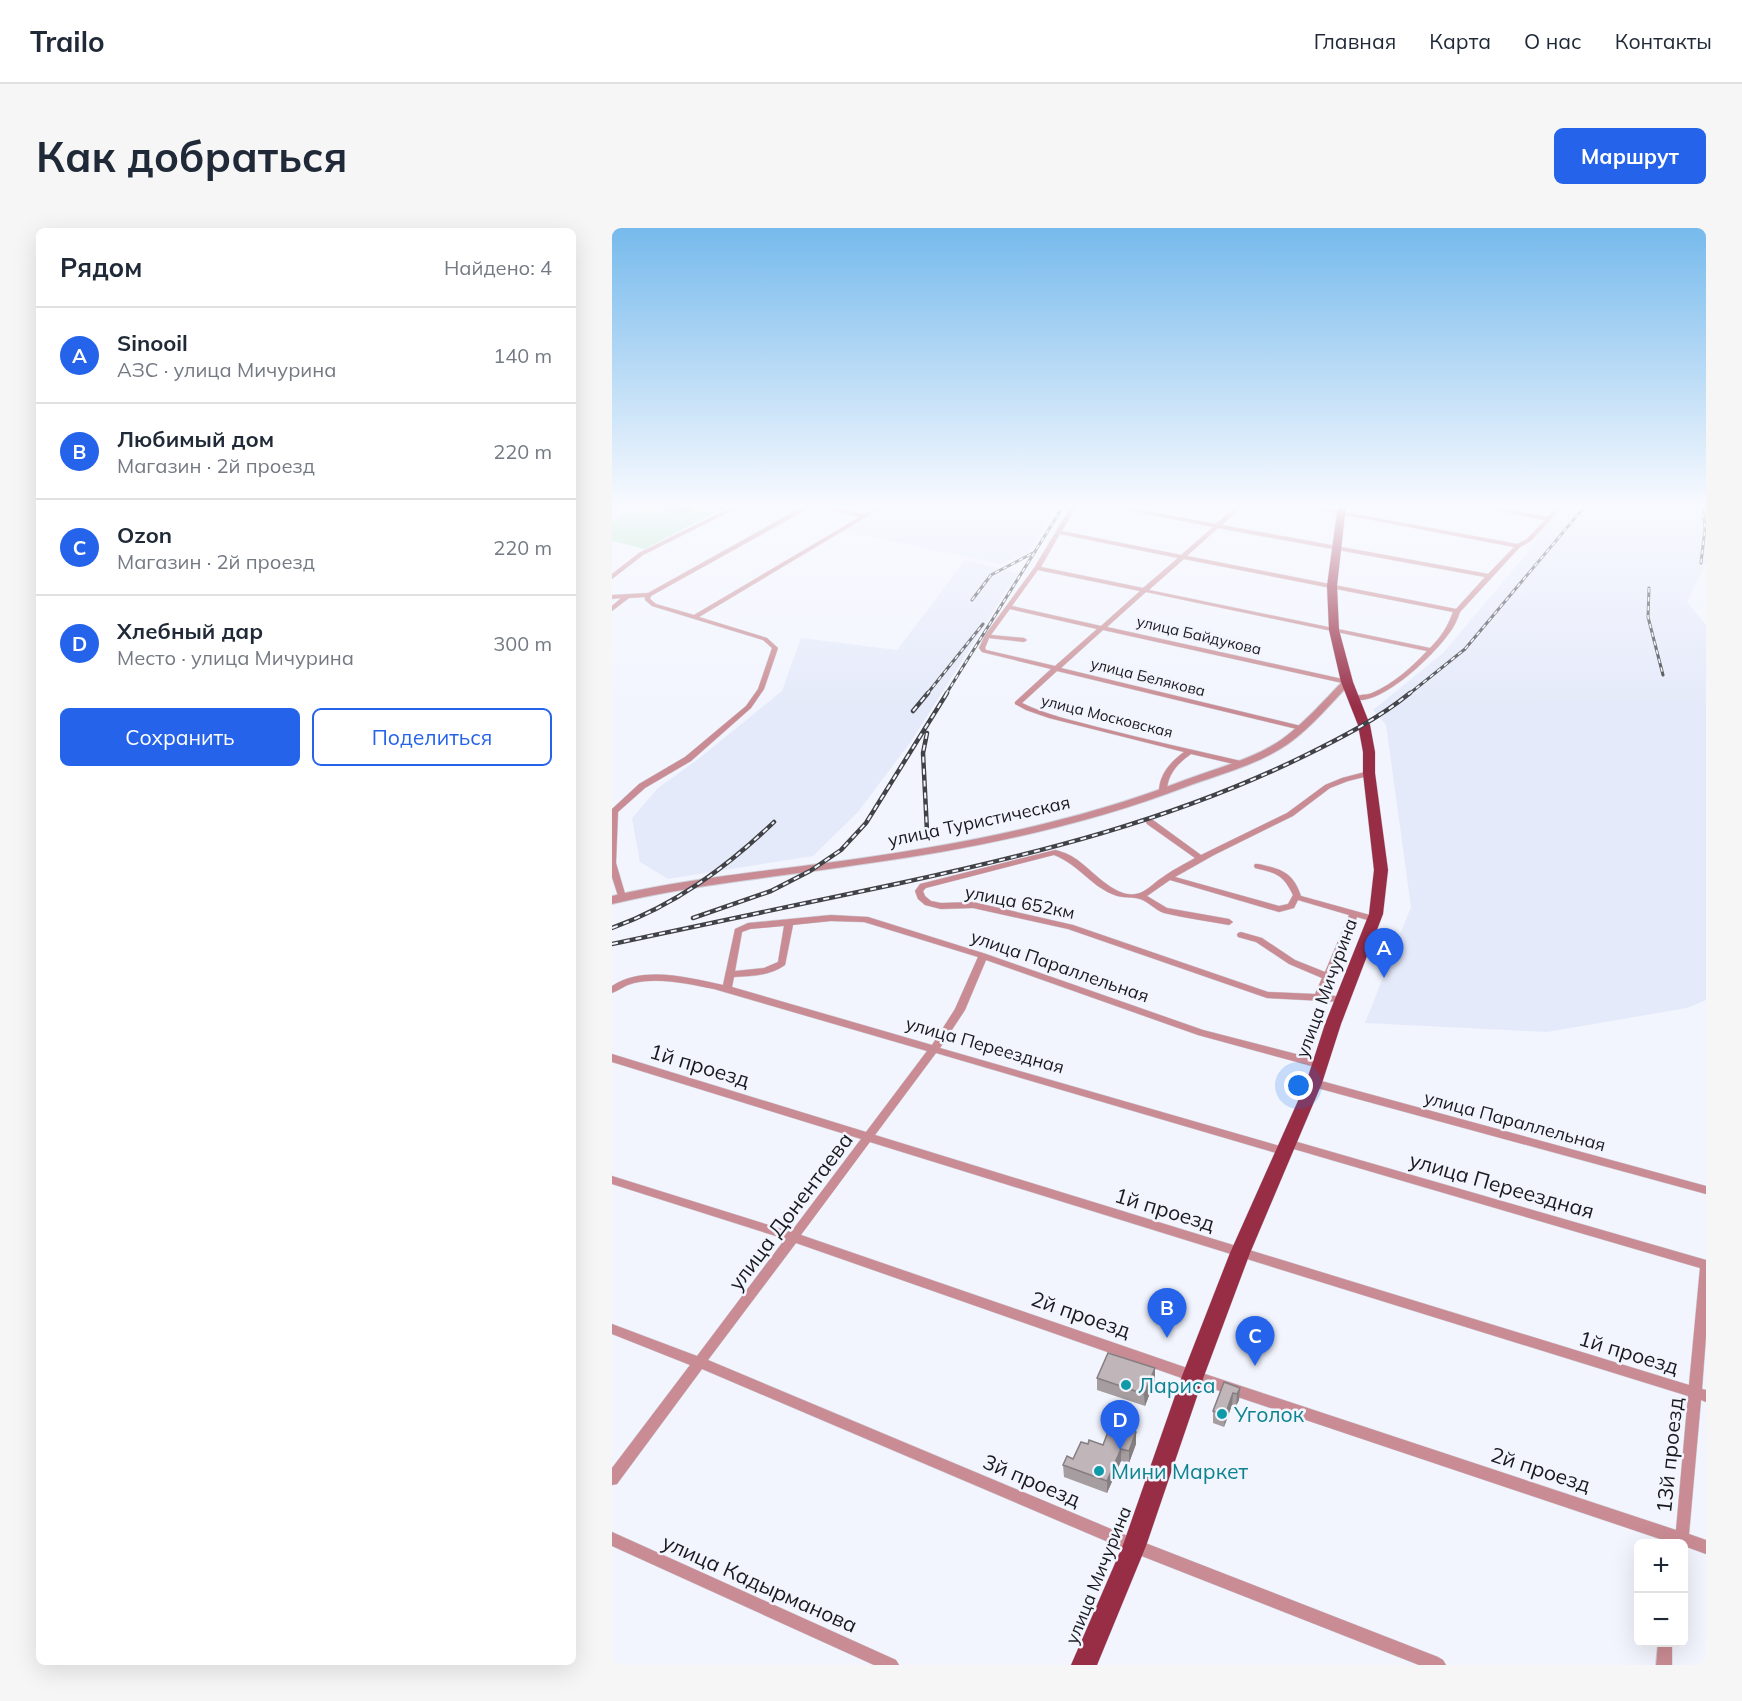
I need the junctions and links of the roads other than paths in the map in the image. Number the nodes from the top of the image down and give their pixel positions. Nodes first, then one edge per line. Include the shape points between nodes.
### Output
1 (691, 572) edge
2 (774, 572) edge
3 (1034, 572) edge
4 (1057, 572) edge
5 (1165, 572) edge
6 (1260, 572) edge
7 (1333, 572) edge
8 (1467, 572) edge
9 (1492, 572) edge
10 (1488, 576) junction
11 (1332, 586) junction
12 (1144, 590) junction
13 (649, 595) junction
14 (628, 596) junction
15 (612, 597) edge
16 (1010, 607) junction
17 (612, 609) edge
18 (1457, 610) junction
19 (696, 616) junction
20 (1102, 627) junction
21 (1334, 630) junction
22 (987, 636) junction
23 (1024, 640) dead end
24 (1430, 650) junction
25 (1055, 668) junction
26 (1349, 690) junction
27 (1301, 728) junction
28 (1191, 751) junction
29 (1238, 763) junction
30 (1369, 772) junction
31 (1163, 792) junction
32 (613, 808) edge
33 (1150, 822) dead end
34 (1200, 858) junction
35 (1258, 866) dead end
36 (1167, 877) junction
37 (1141, 896) junction
38 (1296, 897) junction
39 (617, 899) edge
40 (1354, 913) junction
41 (1374, 919) junction
42 (1229, 922) dead end
43 (789, 923) junction
44 (1241, 934) dead end
45 (983, 956) junction
46 (730, 974) junction
47 (1327, 977) junction
48 (727, 989) junction
49 (612, 990) edge
50 (1319, 997) junction
51 (1343, 999) junction
52 (934, 1049) junction
53 (612, 1058) edge
54 (1316, 1074) junction
55 (869, 1138) junction
56 (1285, 1147) junction
57 (612, 1180) edge
58 (1706, 1190) edge
59 (793, 1237) junction
60 (1240, 1253) junction
61 (1706, 1266) edge
62 (612, 1329) edge
63 (700, 1363) junction
64 (1193, 1376) junction
65 (1701, 1395) edge
66 (612, 1479) edge
67 (612, 1539) edge
68 (1674, 1539) edge
69 (1688, 1542) edge
70 (1134, 1546) junction
71 (1706, 1547) edge
72 (1665, 1647) edge
73 (891, 1665) edge
74 (1084, 1665) edge
75 (1438, 1665) edge
76 (1664, 1665) edge

1 - 13 street
2 - 19 street
3 - 16 street
4 - 12 street
5 - 12 street, улица Московская
6 - 11 street
7 - 11 main road, улица Мичурина
8 - 10 street
9 - 10 street
10 - 18 street
11 - 18 street
11 - 21 main road, улица Мичурина
12 - 20 street, улица Московская
12 - 21 street
13 - 14 street
13 - 19 street via 647,599 654,605
14 - 15 street
14 - 17 street
16 - 20 street, улица Байдукова
16 - 22 street
18 - 24 street via 1455,622
19 - 32 street via 772,642 775,648 771,668 749,707 696,753
20 - 25 street, улица Московская
20 - 26 street, улица Байдукова
21 - 24 street
21 - 26 main road, улица Мичурина
22 - 23 street
22 - 25 street, улица Белякова via 982,648 988,654
24 - 26 street via 1414,668 1376,693
25 - 27 street, улица Белякова
25 - 28 street, улица Московская via 1018,701 1019,705
26 - 27 street, улица Туристическая via 1327,702
26 - 30 main road, улица Мичурина via 1364,725 1370,752
27 - 29 street, улица Туристическая via 1275,749
28 - 29 street, улица Московская
28 - 31 street via 1179,759 1166,777
29 - 31 street, улица Туристическая
30 - 34 street via 1324,789 1288,816
30 - 41 main road, улица Мичурина via 1382,870
31 - 39 street, улица Туристическая via 970,843 811,869 701,881
32 - 39 street via 612,863
33 - 34 street
34 - 36 street
35 - 38 street via 1290,878
36 - 37 street
36 - 38 street via 1279,909 1291,906
37 - 42 street, улица 652км via 1164,910
37 - 50 street, улица 652км via 1125,898 1109,891 1065,855 1055,852 923,886 919,891 928,903 973,905 1070,927 1267,995
38 - 40 street
40 - 41 street
40 - 47 street
41 - 51 main road, улица Мичурина
43 - 45 street, улица Параллельная via 865,919
43 - 46 street via 782,963 769,970
43 - 46 street, улица Параллельная via 738,930
44 - 47 street via 1259,939 1292,962
45 - 52 street, улица Донентаева via 960,1010
45 - 54 street, улица Параллельная
46 - 48 street
47 - 50 street
48 - 49 street, улица Переездная via 676,979 624,982
48 - 52 street, улица Переездная
50 - 51 street, улица 652км
51 - 54 main road, улица Мичурина
52 - 55 street, улица Донентаева
52 - 56 street, улица Переездная
53 - 55 street, 1й проезд
54 - 56 main road, улица Мичурина
54 - 58 street, улица Параллельная
55 - 59 street, улица Донентаева
55 - 60 street, 1й проезд
56 - 60 main road, улица Мичурина
56 - 61 street, улица Переездная
57 - 59 street, 2й проезд
59 - 63 street, улица Донентаева
59 - 64 street, 2й проезд
60 - 64 main road, улица Мичурина
60 - 65 street, 1й проезд
61 - 65 street, 13й проезд
62 - 63 street, 3й проезд
63 - 66 street, улица Донентаева
63 - 70 street, 3й проезд
64 - 68 street, 2й проезд
64 - 70 main road, улица Мичурина
65 - 68 street, 13й проезд
67 - 73 street, улица Кадырманова
69 - 71 street, 2й проезд
70 - 74 main road, улица Мичурина
70 - 75 street, 3й проезд
72 - 76 street

